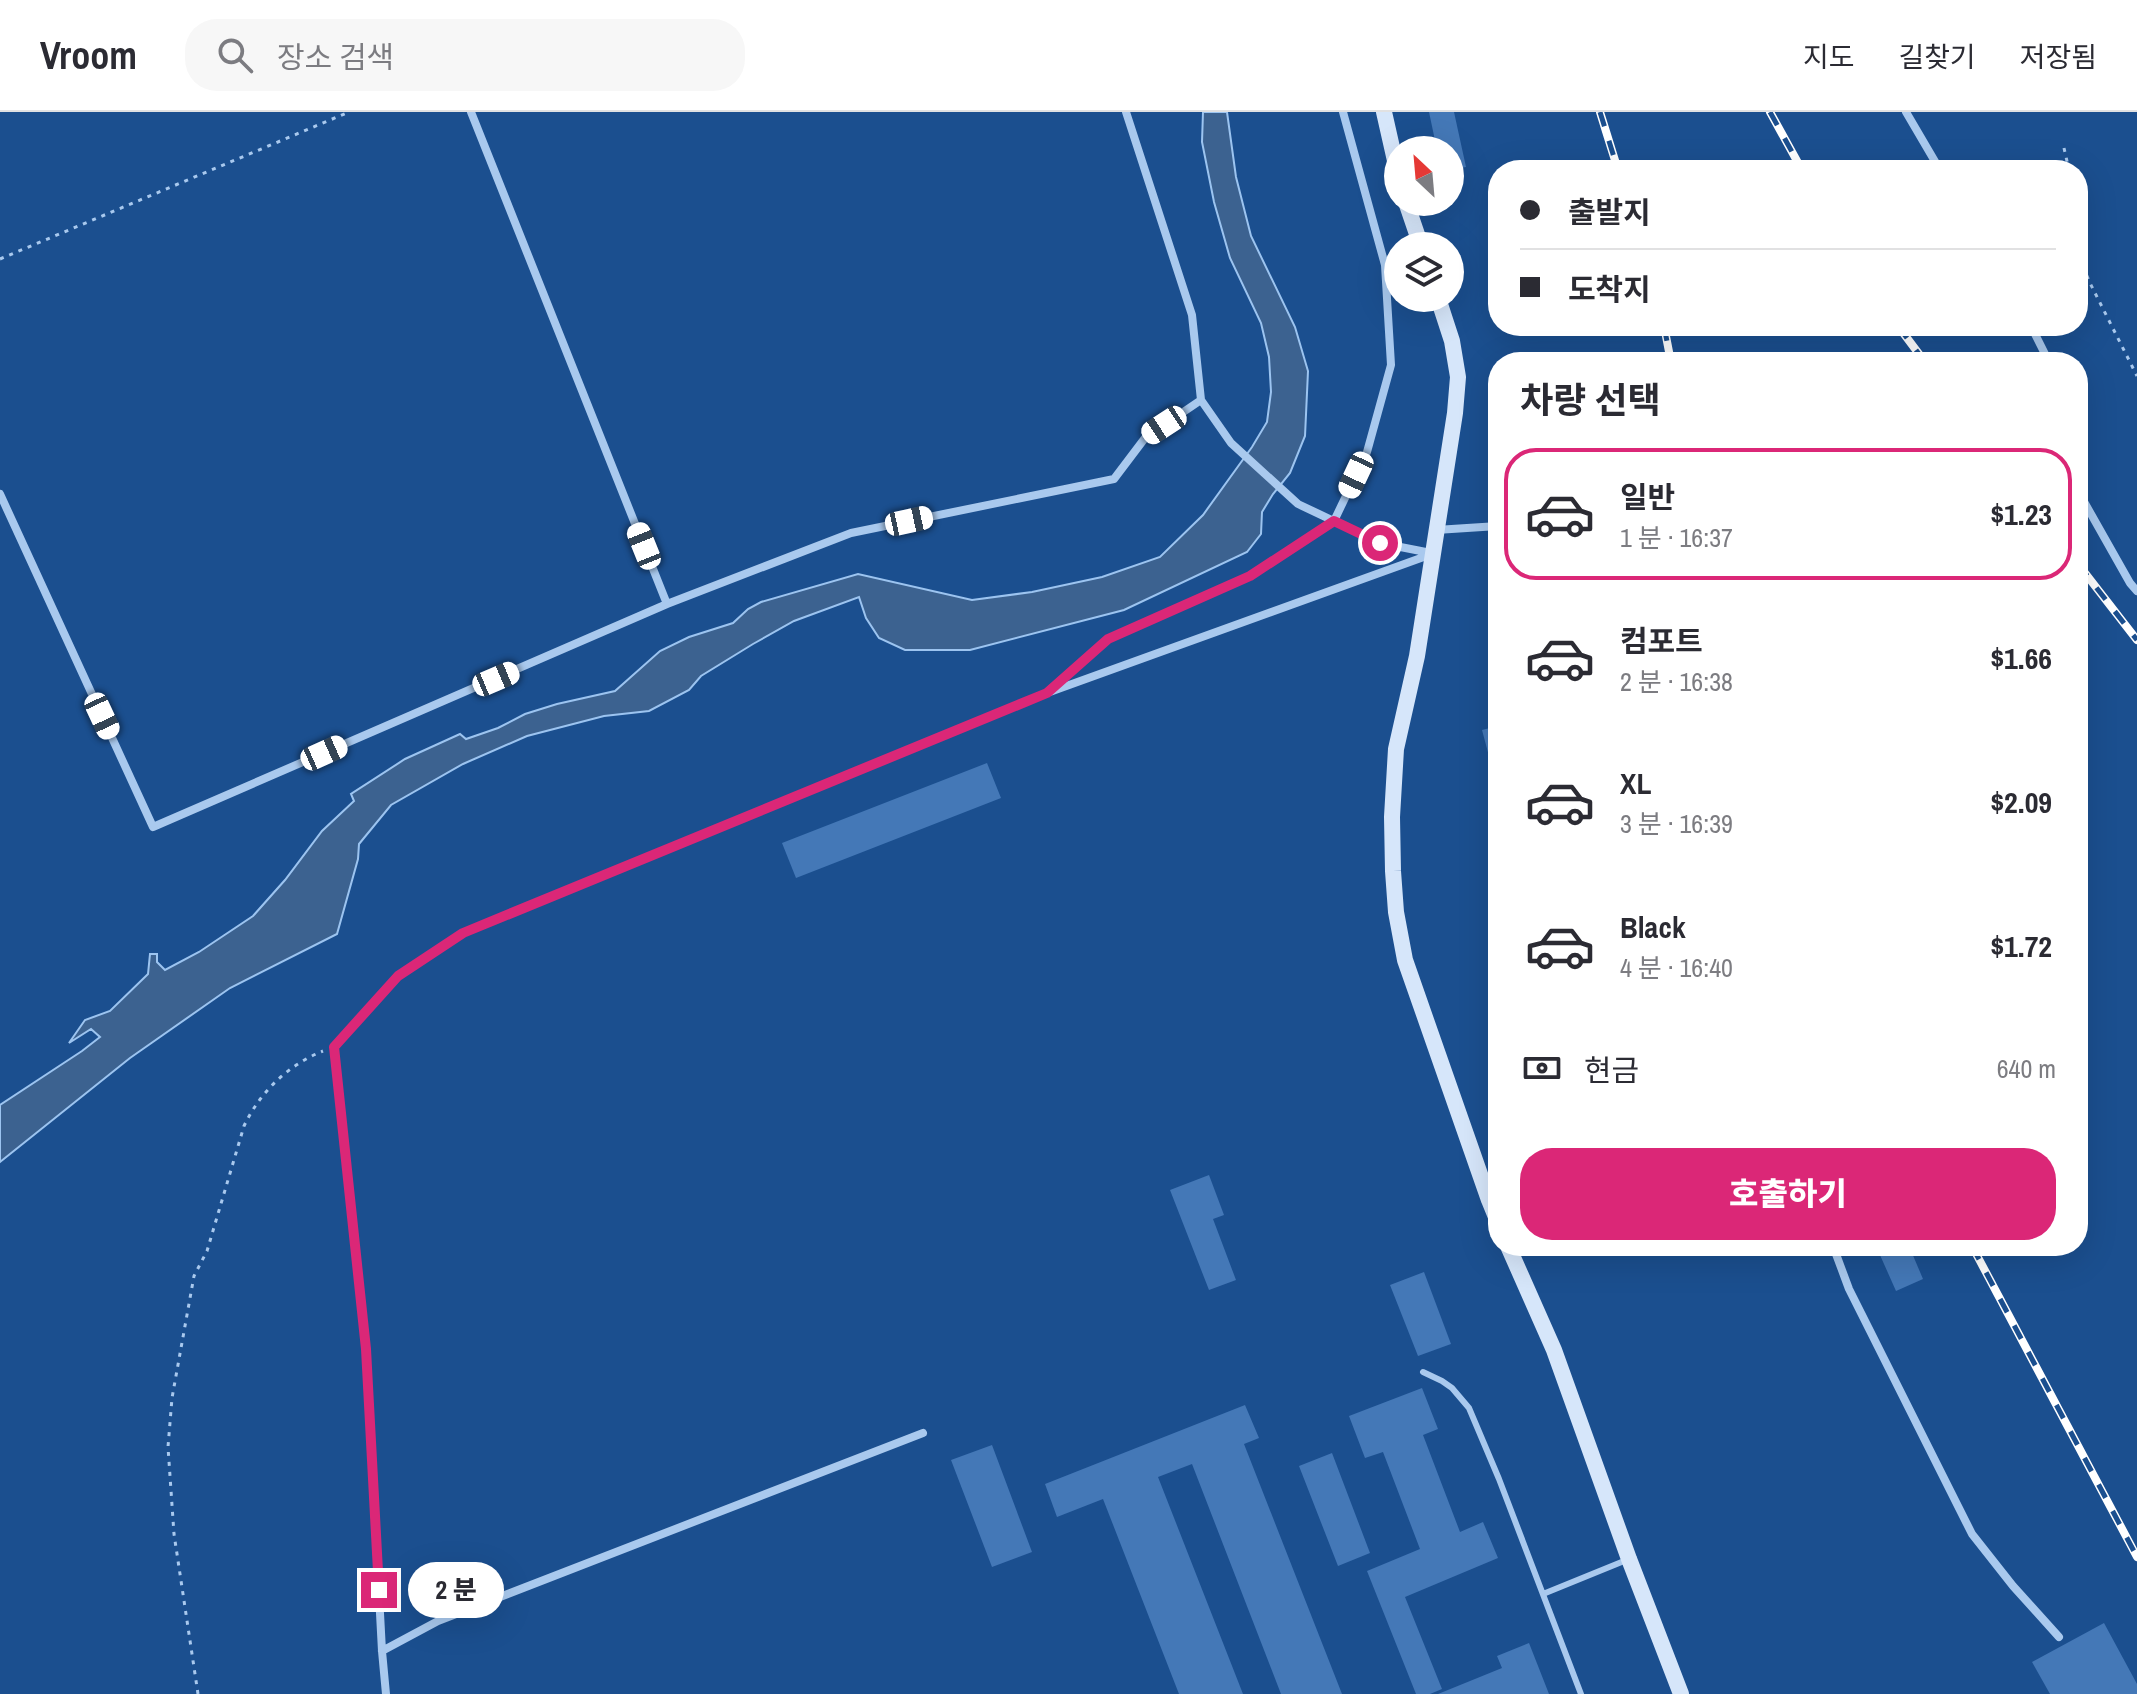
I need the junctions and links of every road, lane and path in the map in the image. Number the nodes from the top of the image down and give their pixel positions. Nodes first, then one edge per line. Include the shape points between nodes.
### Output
1 (349, 112) edge
2 (471, 112) edge
3 (1126, 112) edge
4 (1343, 112) edge
5 (1384, 112) edge
6 (1906, 112) edge
7 (1389, 136) edge
8 (2064, 148) dead end
9 (1934, 160) edge
10 (2067, 160) edge
11 (0, 259) edge
12 (2088, 278) edge
13 (1443, 312) edge
14 (2137, 376) edge
15 (1201, 400) junction
16 (0, 494) edge
17 (2088, 509) edge
18 (1334, 521) junction
19 (1488, 527) edge
20 (1436, 530) junction
21 (1432, 554) junction
22 (2137, 591) edge
23 (667, 604) junction
24 (1047, 693) junction
25 (334, 1047) junction
26 (1488, 1197) edge
27 (1512, 1256) edge
28 (1837, 1256) edge
29 (1423, 1372) dead end
30 (923, 1433) dead end
31 (1629, 1559) junction
32 (1543, 1594) junction
33 (2059, 1637) dead end
34 (382, 1651) junction
35 (198, 1694) edge
36 (386, 1694) edge
37 (1581, 1694) edge
38 (1681, 1694) edge

1 - 11 path
2 - 23 street
3 - 15 street via 1192,315
4 - 18 street via 1385,265 1391,365 1367,452
5 - 7 street
6 - 9 street
8 - 10 path
12 - 14 path
13 - 20 street via 1458,377
15 - 18 street via 1231,443 1298,504
15 - 23 street via 1145,438 1114,479 851,533
16 - 23 street via 153,827
17 - 22 street
18 - 21 street via 1380,543
18 - 24 street via 1250,576 1108,639
19 - 20 street
20 - 21 street
21 - 24 street
21 - 26 street via 1396,749 1396,912 1405,960
24 - 25 street via 463,933 398,976
25 - 34 street via 366,1349
25 - 35 path via 310,1056 275,1081 251,1110 207,1251 194,1276 168,1447 174,1534
27 - 31 street via 1554,1350
28 - 33 street via 1972,1534
29 - 32 lane via 1452,1388 1469,1408
30 - 34 street via 438,1621
31 - 32 lane
31 - 38 street
32 - 37 lane
34 - 36 street

